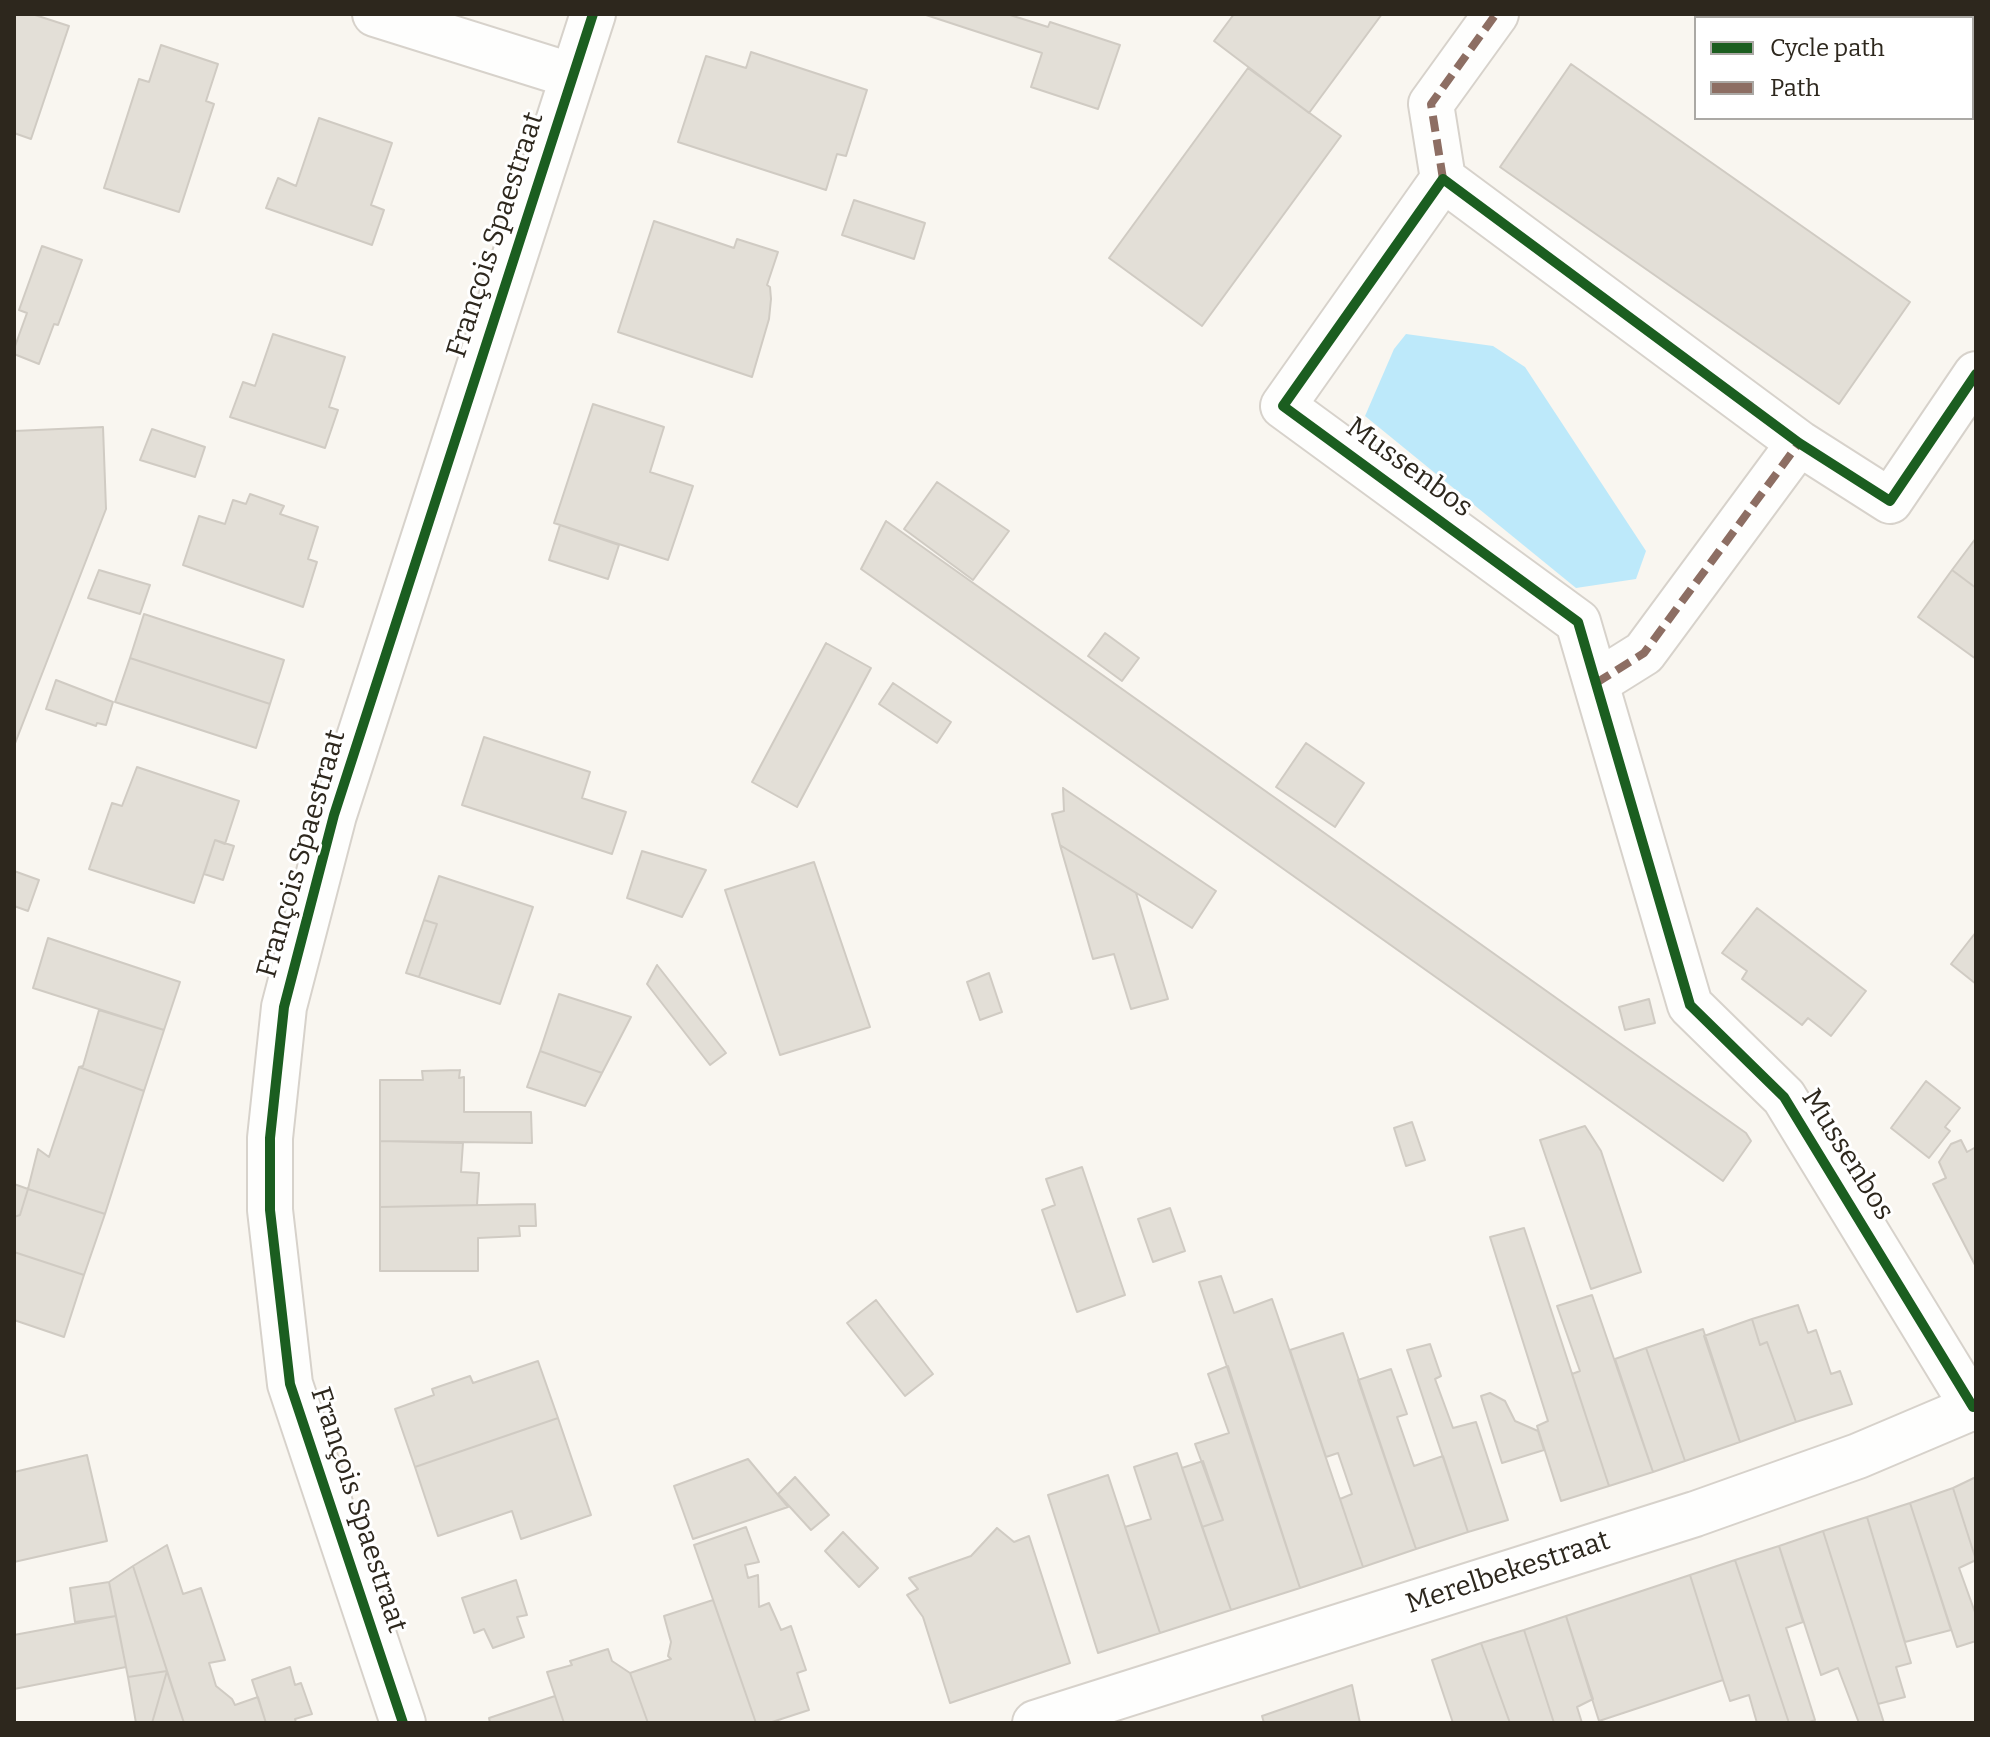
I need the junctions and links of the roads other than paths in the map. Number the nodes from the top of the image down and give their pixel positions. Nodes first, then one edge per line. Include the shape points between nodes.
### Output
1 (375, 14) edge
2 (593, 14) edge
3 (1496, 14) edge
4 (573, 76) junction
5 (1443, 179) junction
6 (1976, 374) edge
7 (1799, 443) junction
8 (1596, 683) junction
9 (1974, 1407) edge
10 (403, 1723) edge
11 (1035, 1723) edge

1 - 4 street
2 - 4 street, François Spaestraat
3 - 5 street via 1431,104
4 - 10 street, François Spaestraat via 334,815 284,1007 279,1046 270,1210 290,1384
5 - 7 street
5 - 8 street, Mussenbos via 1283,406 1578,622
6 - 7 street via 1890,501
7 - 8 street via 1644,653
8 - 9 street, Mussenbos via 1690,1005 1784,1097
9 - 11 street, Merelbekestraat via 1858,1456 1695,1514

